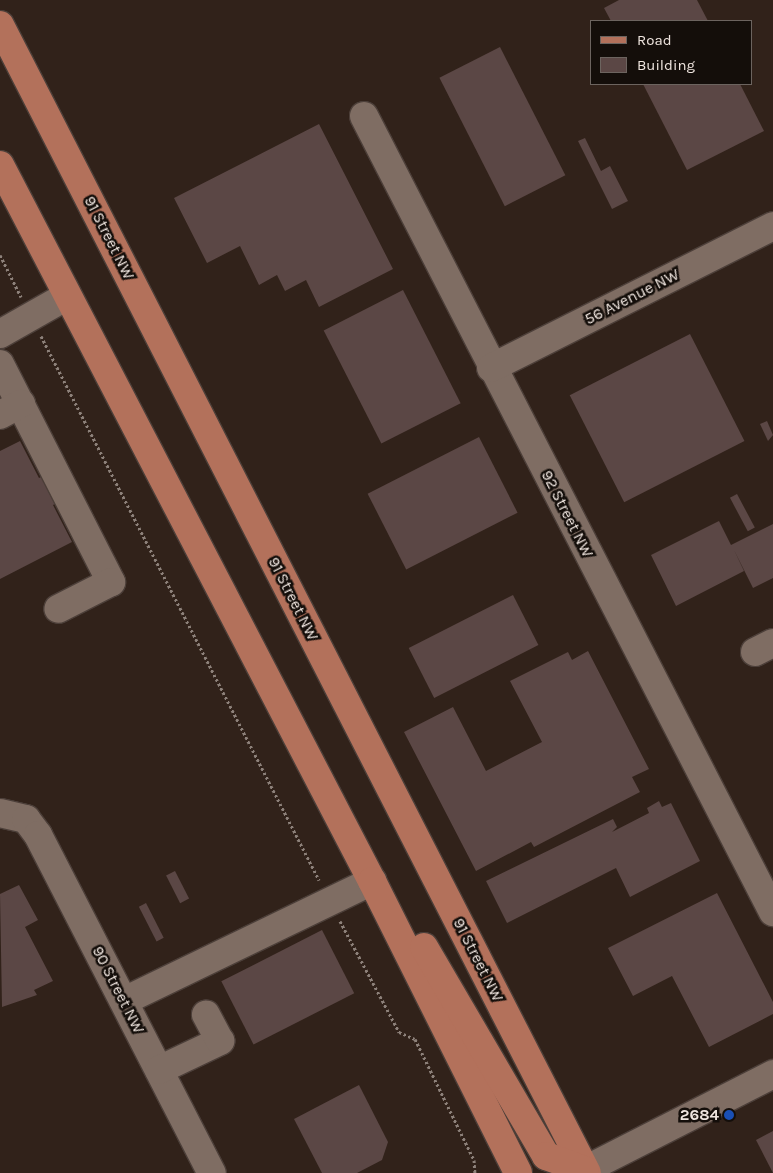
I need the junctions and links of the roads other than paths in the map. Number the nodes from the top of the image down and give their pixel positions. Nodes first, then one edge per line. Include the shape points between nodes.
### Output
1 (0, 25) edge
2 (364, 116) dead end
3 (0, 165) edge
4 (773, 226) edge
5 (67, 296) junction
6 (0, 334) edge
7 (0, 364) edge
8 (490, 368) junction
9 (10, 410) edge
10 (58, 609) dead end
11 (8, 814) edge
12 (374, 885) junction
13 (773, 912) edge
14 (124, 1001) junction
15 (206, 1015) dead end
16 (159, 1070) junction
17 (773, 1074) edge
18 (584, 1172) edge
19 (212, 1173) edge
20 (518, 1173) edge

1 - 18 main road, 91 Street NW
2 - 8 street, 92 Street NW
3 - 5 main road
4 - 8 street, 56 Avenue NW
5 - 6 street
5 - 12 main road
7 - 9 street
8 - 13 street, 92 Street NW
9 - 10 street via 111,582
11 - 14 street, 90 Street NW via 38,835
12 - 14 street via 331,902
12 - 18 main road via 415,931 546,1156
12 - 20 main road
14 - 16 street, 90 Street NW
15 - 16 street via 220,1041
16 - 19 street, 90 Street NW
17 - 18 street

